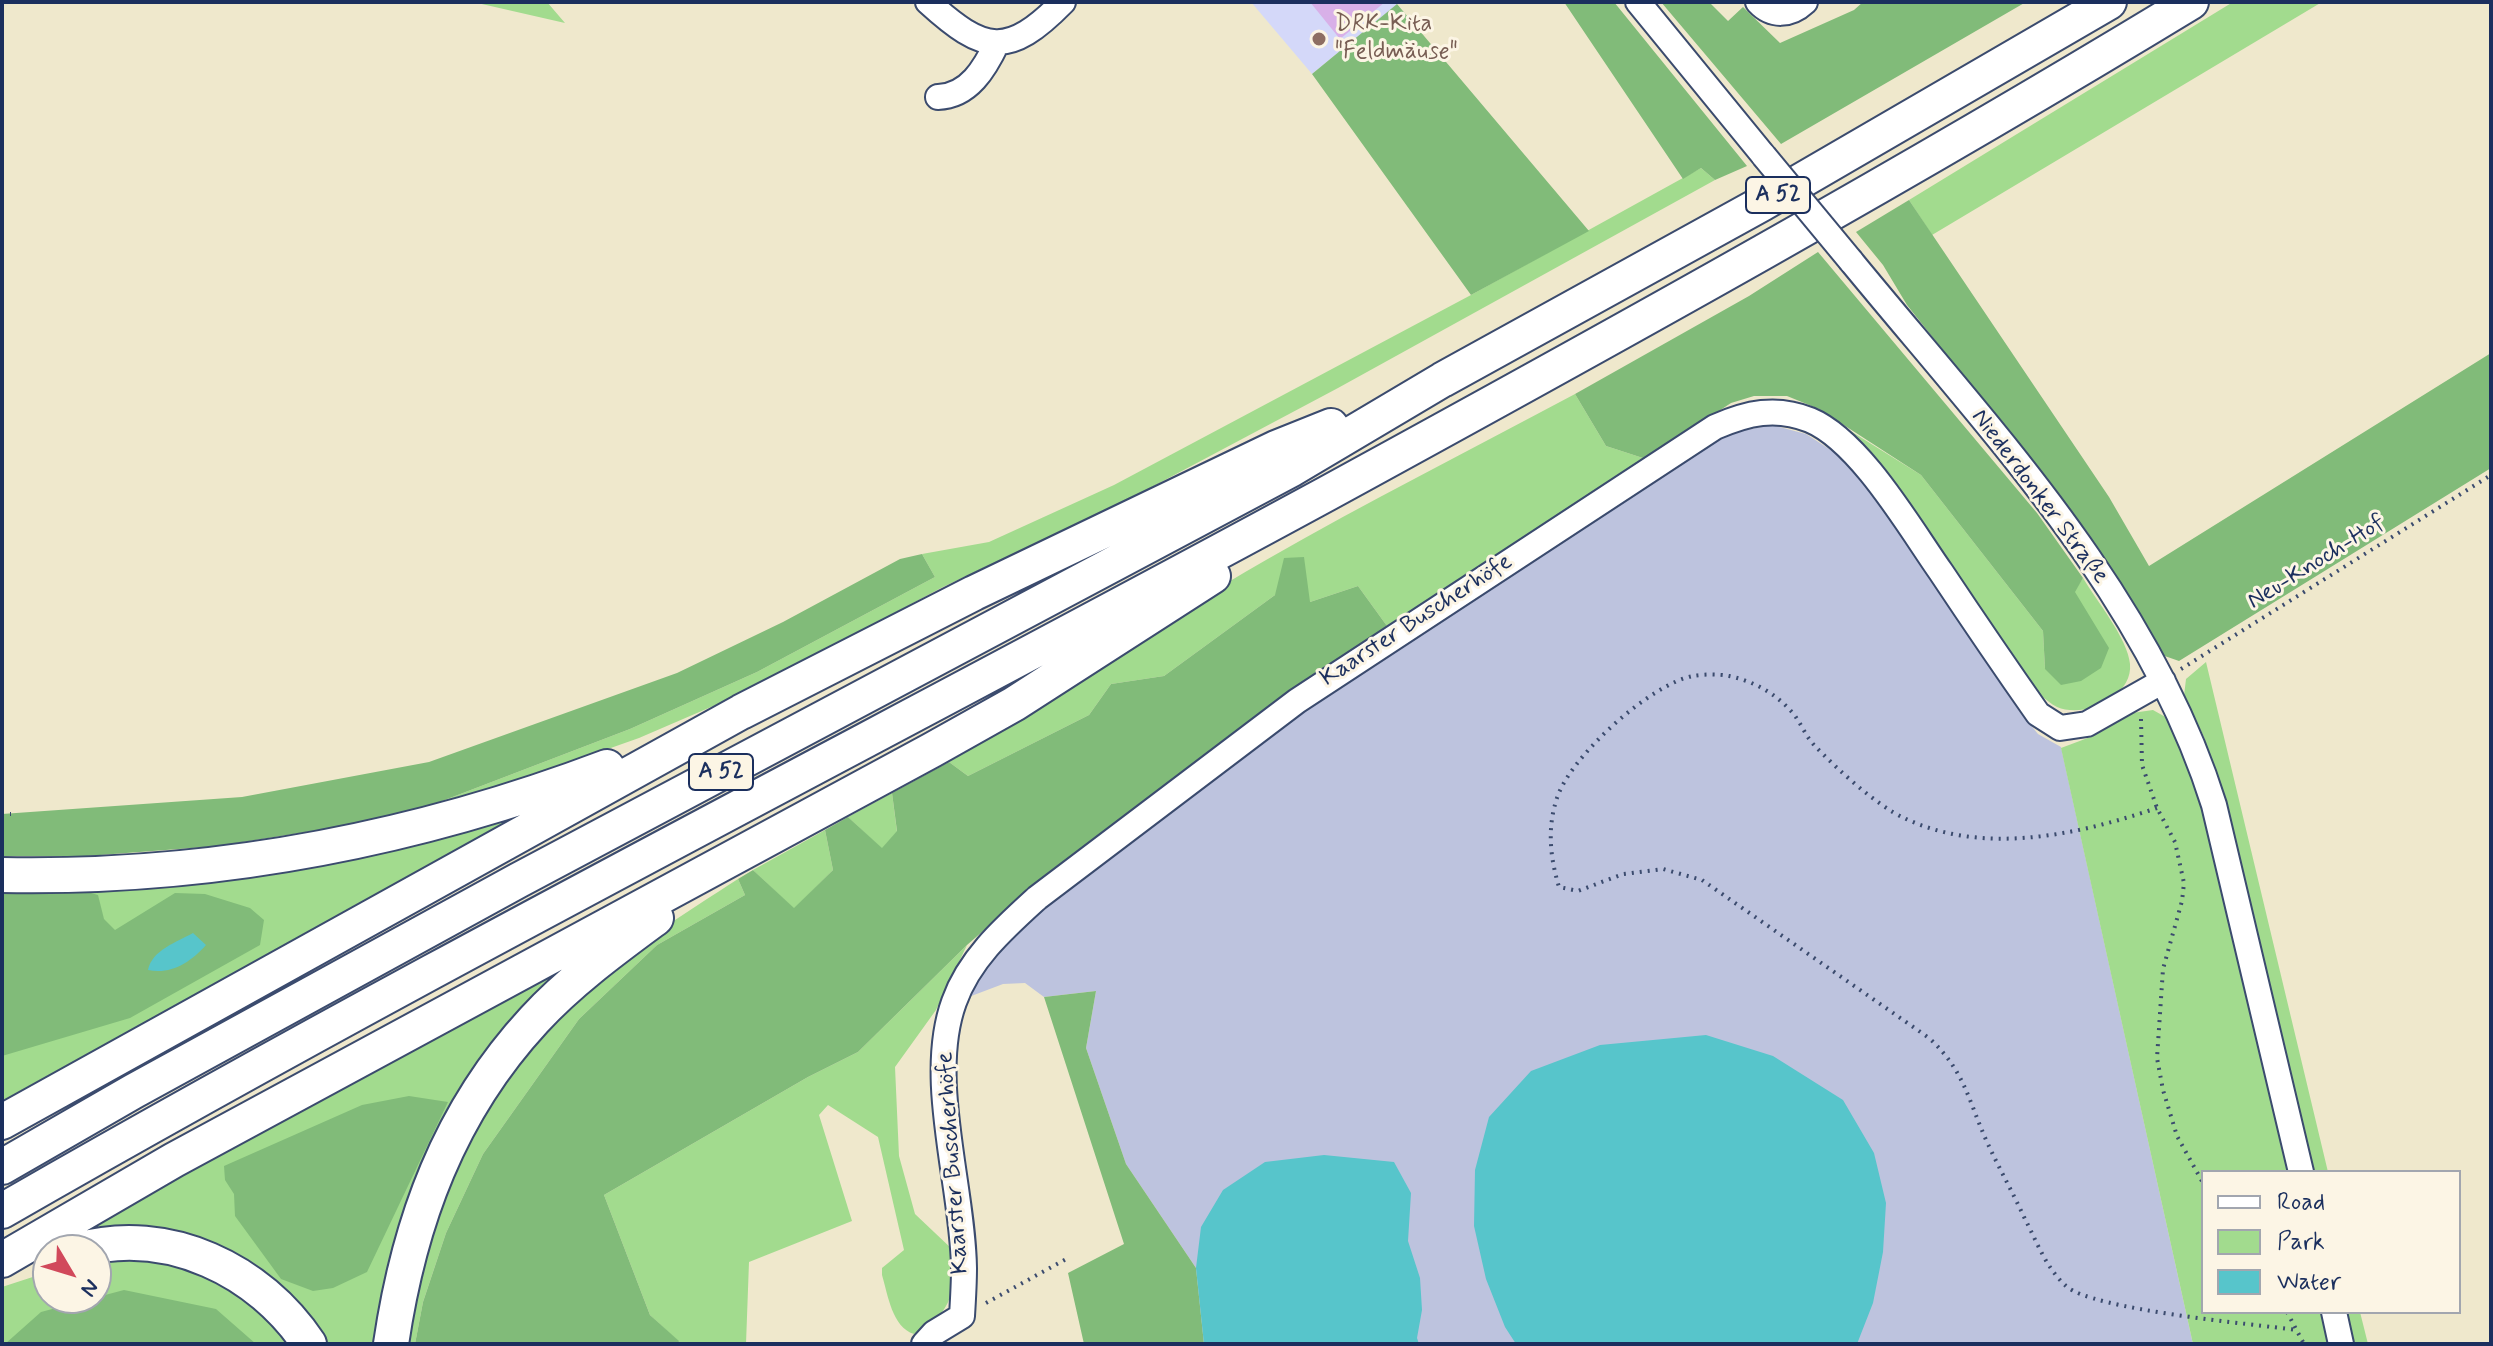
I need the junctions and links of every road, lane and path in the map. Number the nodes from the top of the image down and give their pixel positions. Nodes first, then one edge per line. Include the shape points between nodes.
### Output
1 (928, 2) edge
2 (1063, 2) edge
3 (1638, 2) edge
4 (1758, 2) edge
5 (1805, 2) edge
6 (2109, 2) edge
7 (2191, 2) edge
8 (997, 43) junction
9 (938, 97) dead end
10 (1442, 380) junction
11 (2491, 475) edge
12 (1327, 493) junction
13 (2152, 687) junction
14 (741, 712) junction
15 (2157, 808) junction
16 (2, 814) edge
17 (11, 814) dead end
18 (773, 835) junction
19 (2, 875) edge
20 (2, 1122) edge
21 (2, 1167) edge
22 (2301, 1170) edge
23 (2201, 1179) edge
24 (2, 1211) edge
25 (112, 1245) edge
26 (1068, 1258) dead end
27 (2, 1260) edge
28 (32, 1265) edge
29 (2, 1275) edge
30 (2288, 1314) edge
31 (2334, 1314) edge
32 (962, 1316) junction
33 (2297, 1330) junction
34 (309, 1344) edge
35 (391, 1344) edge
36 (924, 1344) edge
37 (2304, 1344) edge
38 (2341, 1344) edge

1 - 8 street via 975,39
2 - 8 street via 1030,32
3 - 13 street, Niederdonker Straße, bridge via 2058,514 2111,592
4 - 5 street via 1775,14
6 - 10 highway, A 52 via 1777,195
7 - 12 highway, A 52 via 1788,239
8 - 9 street via 972,82 949,97
10 - 14 highway via 1263,455
10 - 21 highway, A 52 via 1292,469 505,888
11 - 13 path, Neu-Knoch-Hof
12 - 18 highway via 1199,586 1014,704
12 - 24 highway, A 52 via 536,915
13 - 15 path via 2140,751
13 - 22 street, Niederdonker Straße via 2194,747 2214,805
13 - 32 street, Kaarster Buscherhöfe via 2087,724 2060,728 2038,714 1882,487 1842,442 1811,420 1774,411 1742,415 1715,427 1297,701 1037,898 999,933 973,965 954,1001 944,1040 964,1267
14 - 19 highway via 542,792 356,841 212,865
14 - 20 highway
15 - 23 path via 2175,842 2184,883 2163,969 2157,1058 2177,1136
15 - 33 path via 2062,834 1985,839 1939,833 1901,817 1847,776 1811,743 1791,711 1761,686 1727,675 1692,676 1655,692 1575,764 1557,796 1550,860 1559,887 1578,891 1623,874 1663,869 1702,880 1929,1038 1949,1056 2049,1267 2067,1288 2124,1306
16 - 17 path
18 - 27 highway via 174,1160
18 - 35 highway via 619,945 535,1019 502,1058 470,1103 421,1210 401,1278
25 - 34 highway via 162,1245 241,1275 269,1295
26 - 32 path
28 - 29 highway
30 - 33 path
31 - 38 street
32 - 36 street
33 - 37 path

